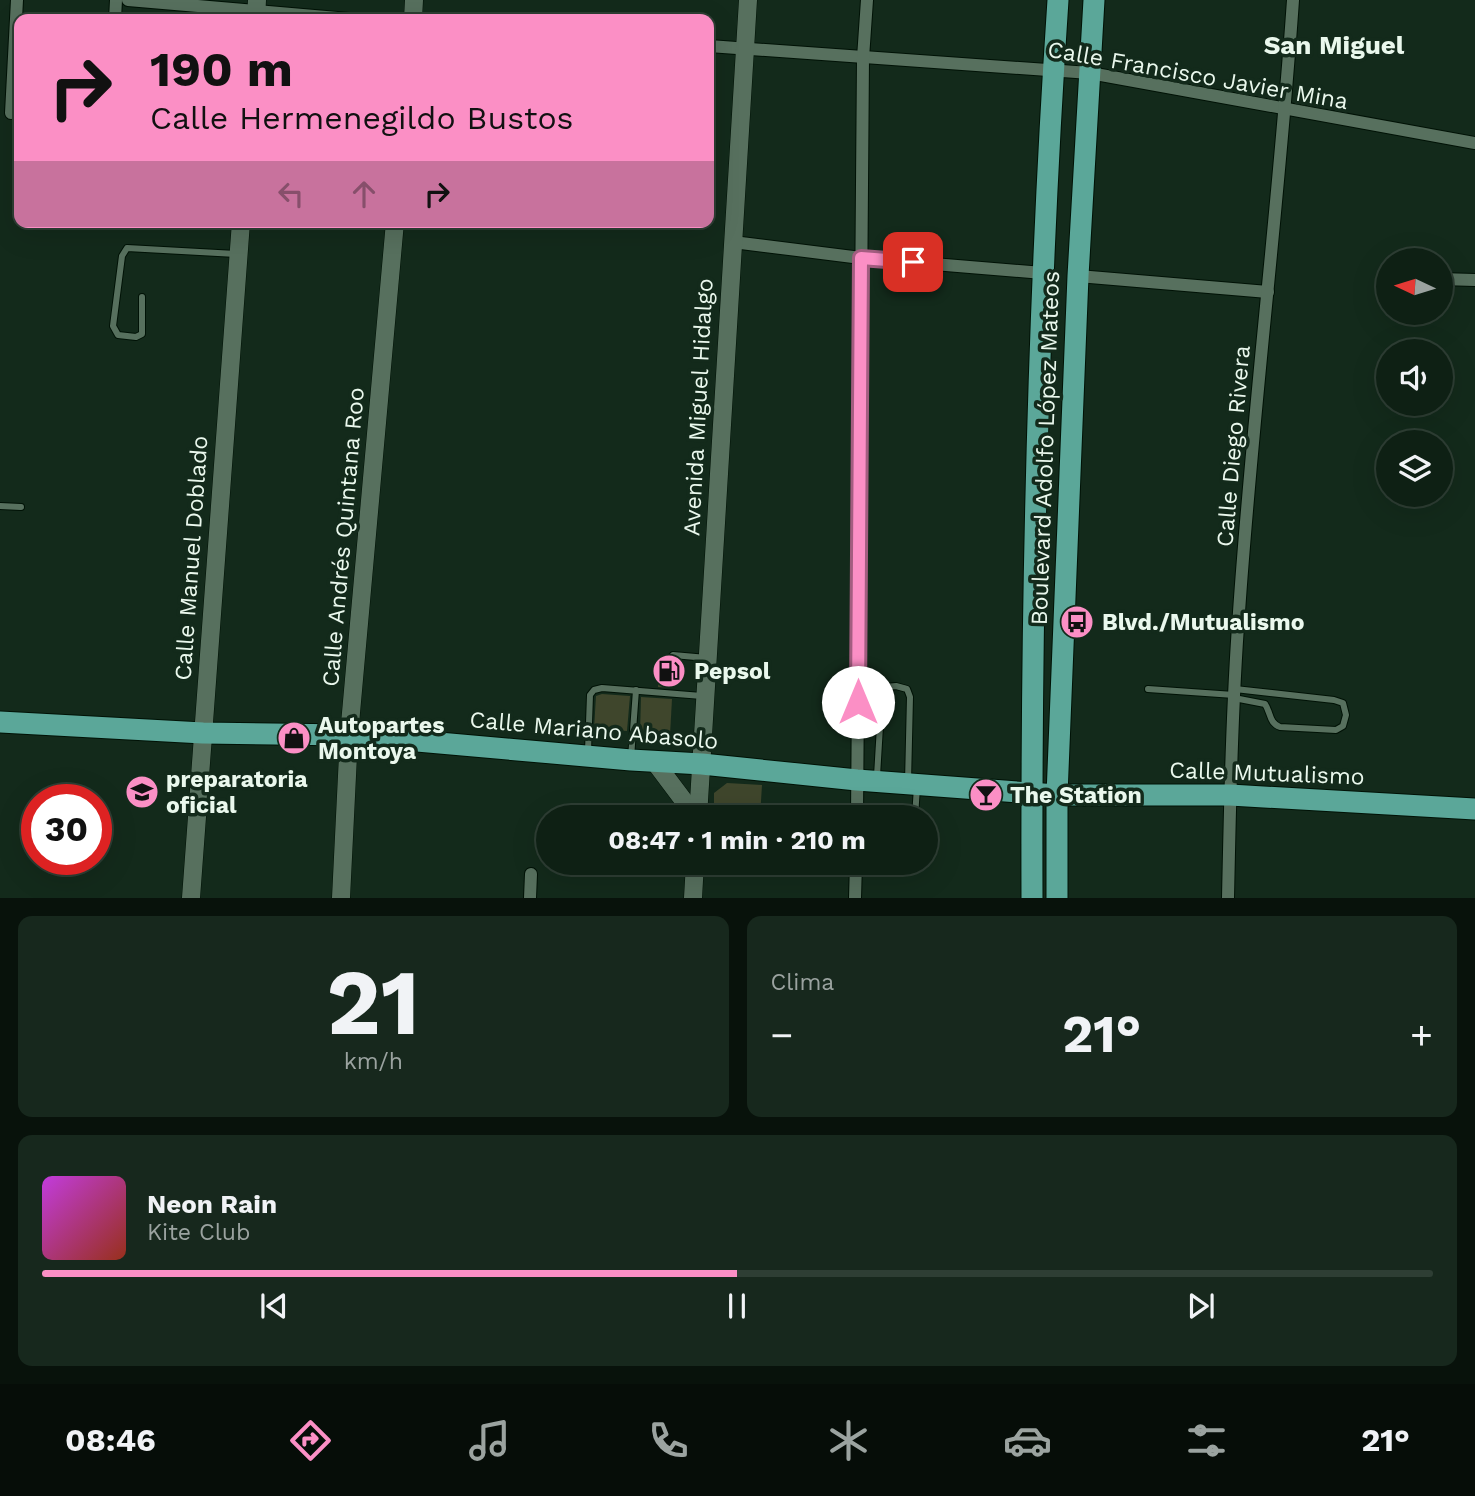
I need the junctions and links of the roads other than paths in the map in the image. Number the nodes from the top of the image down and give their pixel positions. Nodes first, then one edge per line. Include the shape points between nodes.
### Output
1 (128, 0) edge
2 (748, 0) edge
3 (867, 0) edge
4 (1058, 0) edge
5 (1094, 0) edge
6 (1293, 0) edge
7 (256, 10) edge
8 (297, 14) edge
9 (714, 46) edge
10 (745, 49) junction
11 (14, 56) edge
12 (863, 58) junction
13 (1054, 69) junction
14 (1090, 73) junction
15 (1285, 110) junction
16 (11, 113) dead end
17 (1475, 143) edge
18 (240, 228) edge
19 (395, 228) edge
20 (733, 243) junction
21 (238, 254) junction
22 (861, 258) junction
23 (1043, 273) junction
24 (1078, 276) junction
25 (1453, 279) edge
26 (1475, 280) edge
27 (1268, 292) junction
28 (142, 297) dead end
29 (0, 506) edge
30 (21, 507) dead end
31 (708, 658) junction
32 (669, 659) dead end
33 (667, 683) dead end
34 (1148, 689) dead end
35 (636, 690) junction
36 (1253, 692) junction
37 (666, 693) junction
38 (1234, 694) junction
39 (706, 696) junction
40 (1253, 700) junction
41 (0, 722) edge
42 (203, 733) junction
43 (349, 735) junction
44 (587, 756) junction
45 (631, 760) junction
46 (654, 761) junction
47 (702, 764) junction
48 (867, 781) junction
49 (912, 784) junction
50 (1032, 793) junction
51 (1057, 795) junction
52 (1230, 795) junction
53 (688, 805) edge
54 (698, 805) edge
55 (860, 805) edge
56 (914, 805) edge
57 (1475, 809) edge
58 (531, 874) dead end
59 (694, 875) edge
60 (856, 875) edge
61 (191, 898) edge
62 (341, 898) edge
63 (530, 898) edge
64 (693, 898) edge
65 (855, 898) edge
66 (1032, 898) edge
67 (1058, 898) edge
68 (1228, 898) edge

1 - 7 street
2 - 10 main road, Avenida Miguel Hidalgo
3 - 12 street
4 - 13 main road, Boulevard Adolfo López Mateos
5 - 14 main road, Boulevard Adolfo López Mateos
6 - 15 street, Calle Diego Rivera
7 - 8 street
9 - 10 street, Calle Francisco Javier Mina
10 - 12 street, Calle Francisco Javier Mina
10 - 20 main road, Avenida Miguel Hidalgo
11 - 16 street
12 - 13 street, Calle Francisco Javier Mina
12 - 22 street
13 - 14 street, Calle Francisco Javier Mina
13 - 23 main road, Boulevard Adolfo López Mateos
14 - 15 street, Calle Francisco Javier Mina
14 - 24 main road, Boulevard Adolfo López Mateos
15 - 17 street, Calle Francisco Javier Mina
15 - 27 street, Calle Diego Rivera
18 - 21 main road, Calle Manuel Doblado
19 - 43 main road, Calle Andrés Quintana Roo
20 - 22 street
20 - 31 main road, Avenida Miguel Hidalgo
21 - 28 lane via 127,248 122,256 113,326 118,335 142,334
21 - 42 main road, Calle Manuel Doblado
22 - 23 street
22 - 48 street
23 - 50 main road, Boulevard Adolfo López Mateos
24 - 27 street
24 - 51 main road, Boulevard Adolfo López Mateos
25 - 26 street
27 - 38 street, Calle Diego Rivera
29 - 30 lane
31 - 32 lane via 673,655
31 - 39 main road, Avenida Miguel Hidalgo
33 - 37 lane
34 - 38 lane
35 - 37 lane
35 - 44 lane via 602,688 590,695
35 - 45 lane
36 - 38 lane
36 - 40 lane
36 - 40 lane via 1334,700 1342,703 1346,715 1343,726 1336,730 1280,727 1274,725 1265,704
37 - 39 lane
38 - 40 lane
38 - 52 street, Calle Diego Rivera
39 - 47 main road, Avenida Miguel Hidalgo
41 - 42 main road, Calle Mariano Abasolo
42 - 43 main road, Calle Mariano Abasolo
42 - 61 main road, Calle Manuel Doblado
43 - 44 main road, Calle Mariano Abasolo
43 - 62 main road, Calle Andrés Quintana Roo
44 - 45 main road, Calle Mariano Abasolo
45 - 46 main road, Calle Mariano Abasolo
46 - 47 main road, Calle Mariano Abasolo
46 - 53 main road
47 - 48 main road, Calle Mariano Abasolo
47 - 54 main road, Avenida Miguel Hidalgo
48 - 49 main road, Calle Mariano Abasolo
48 - 49 lane via 882,693 896,685 907,689 910,697
48 - 55 street
49 - 50 main road, Calle Mariano Abasolo
49 - 56 lane
50 - 51 main road, Calle Mariano Abasolo
50 - 66 main road, Boulevard Adolfo López Mateos
51 - 52 main road, Calle Mutualismo
51 - 67 main road, Boulevard Adolfo López Mateos
52 - 57 main road, Calle Mutualismo
52 - 68 street, Calle Diego Rivera
58 - 63 street
59 - 64 main road
60 - 65 street

